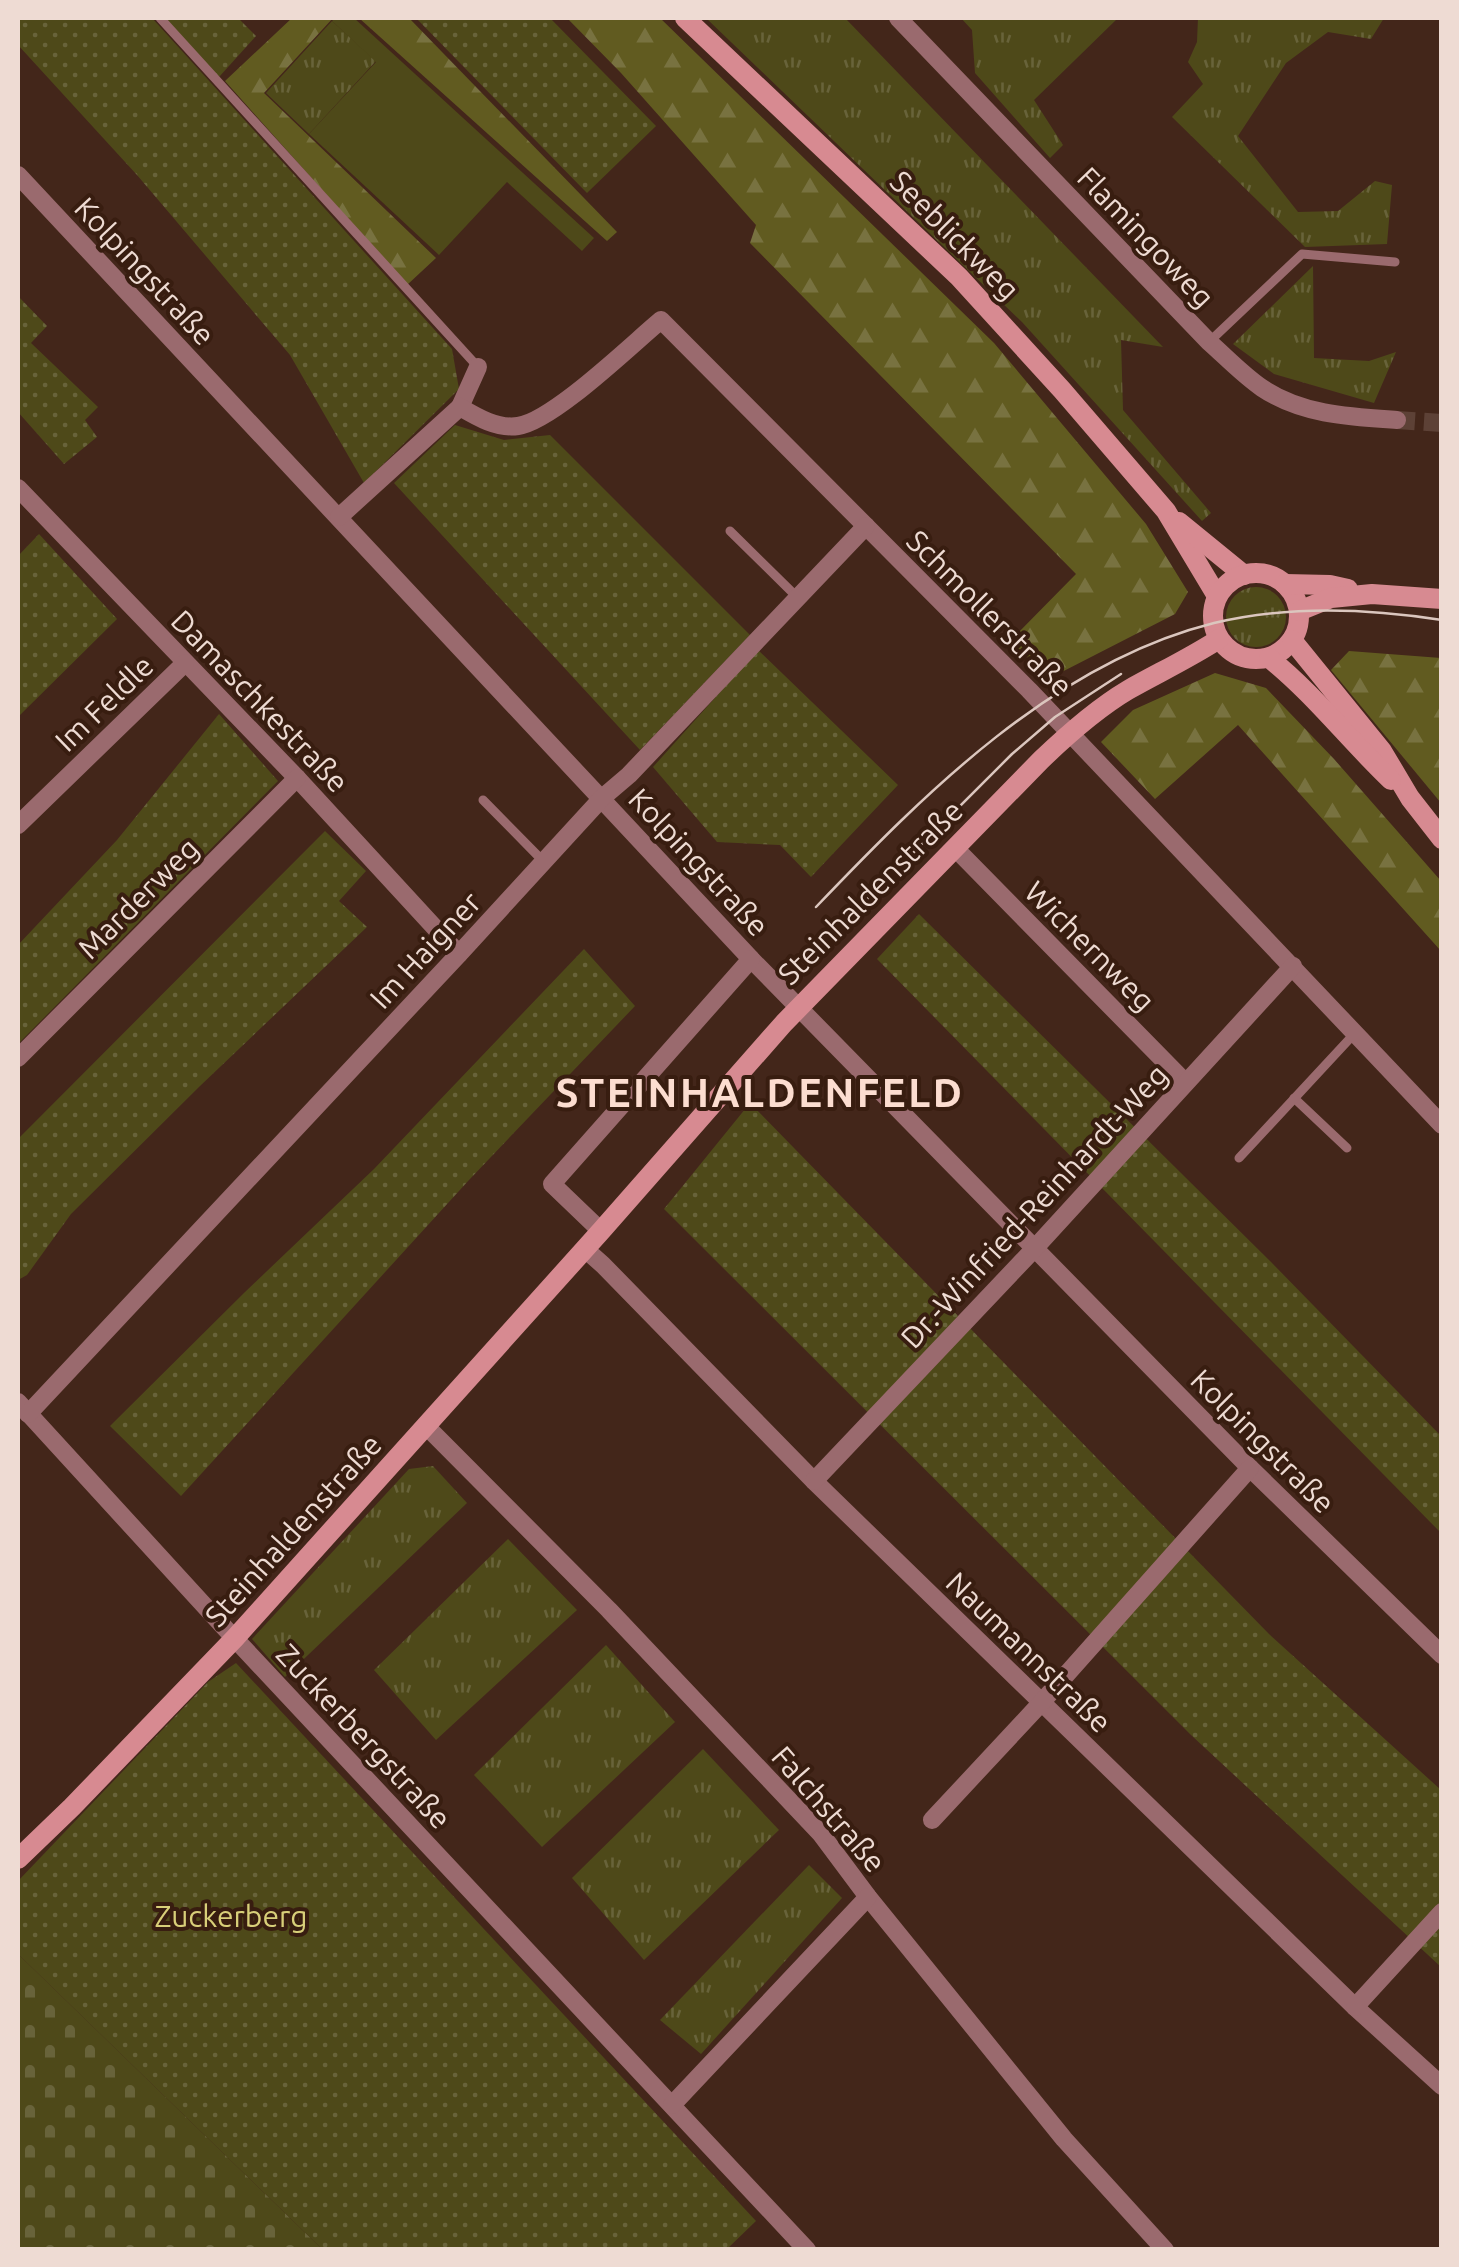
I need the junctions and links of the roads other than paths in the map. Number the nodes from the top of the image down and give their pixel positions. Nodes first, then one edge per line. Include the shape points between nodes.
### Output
1 (160, 18) edge
2 (685, 18) edge
3 (898, 18) edge
4 (18, 176) edge
5 (1395, 262) dead end
6 (1209, 342) junction
7 (478, 367) joint
8 (460, 407) junction
9 (1397, 420) tunnel mouth
10 (18, 488) edge
11 (1166, 511) junction
12 (339, 517) junction
13 (866, 526) junction
14 (730, 530) dead end
15 (1244, 574) junction
16 (1286, 584) junction
17 (1372, 594) junction
18 (1218, 596) junction
19 (798, 598) junction
20 (1442, 599) edge
21 (1299, 610) junction
22 (1219, 638) junction
23 (1292, 640) junction
24 (1268, 658) junction
25 (186, 663) junction
26 (1069, 733) junction
27 (298, 778) junction
28 (602, 798) junction
29 (1410, 798) junction
30 (483, 800) dead end
31 (18, 825) edge
32 (1442, 839) edge
33 (956, 850) junction
34 (544, 862) junction
35 (460, 954) junction
36 (751, 959) junction
37 (1292, 966) junction
38 (800, 1007) junction
39 (1354, 1033) junction
40 (18, 1058) edge
41 (1185, 1082) junction
42 (1294, 1098) junction
43 (1442, 1124) edge
44 (1347, 1148) dead end
45 (1238, 1158) dead end
46 (602, 1230) junction
47 (585, 1249) junction
48 (1034, 1249) junction
49 (23, 1408) edge
50 (426, 1426) junction
51 (1250, 1468) junction
52 (814, 1481) junction
53 (235, 1638) junction
54 (1442, 1654) edge
55 (1041, 1703) junction
56 (932, 1820) dead end
57 (18, 1859) edge
58 (868, 1896) junction
59 (1442, 1912) edge
60 (1354, 2007) junction
61 (1442, 2086) edge
62 (672, 2104) junction
63 (807, 2250) edge
64 (1165, 2250) edge

1 - 7 lane
2 - 11 street, Seeblickweg via 959,277
3 - 6 street, Flamingoweg
4 - 12 street, Kolpingstraße
5 - 6 lane via 1302,254
6 - 9 street, Flamingoweg via 1263,389 1302,407
7 - 8 street
8 - 12 street
8 - 13 street, Schmollerstraße via 486,422 518,426 550,413 661,320
10 - 25 street, Damaschkestraße
11 - 15 street, Seeblickweg
11 - 18 street, Seeblickweg
12 - 28 street, Kolpingstraße
13 - 19 street, Im Haigner
13 - 26 street, Schmollerstraße
14 - 19 lane
15 - 16 street
15 - 18 street
16 - 17 street
16 - 21 street
17 - 20 street
17 - 21 street
18 - 22 street via 1213,623
19 - 28 street, Im Haigner
21 - 23 street
22 - 24 street via 1232,652
22 - 26 street, Steinhaldenstraße
23 - 24 street
23 - 29 street via 1382,751
24 - 29 street
25 - 27 street, Damaschkestraße
25 - 31 street, Im Feldle
26 - 33 street, Steinhaldenstraße
26 - 37 street, Schmollerstraße
27 - 35 street, Damaschkestraße
27 - 40 street, Marderweg
28 - 34 street, Im Haigner
28 - 36 street, Kolpingstraße
29 - 32 street
30 - 34 lane
33 - 38 street, Steinhaldenstraße
33 - 41 street, Wichernweg
34 - 35 street, Im Haigner
35 - 49 street, Im Haigner
36 - 38 street, Kolpingstraße
36 - 46 street, Steinhaldenstraße via 552,1184
37 - 39 street, Schmollerstraße
37 - 41 street, Dr.-Winfried-Reinhardt-Weg
38 - 46 street, Steinhaldenstraße
38 - 48 street, Kolpingstraße
39 - 42 lane
39 - 43 street, Schmollerstraße
41 - 48 street, Dr.-Winfried-Reinhardt-Weg
42 - 44 lane
42 - 45 lane
46 - 47 street, Steinhaldenstraße
47 - 50 street, Steinhaldenstraße
47 - 52 street, Naumannstraße
48 - 51 street, Kolpingstraße
48 - 52 street, Dr.-Winfried-Reinhardt-Weg
49 - 53 street, Zuckerbergstraße
50 - 53 street, Steinhaldenstraße
50 - 58 street, Falchstraße via 821,1834
51 - 54 street, Kolpingstraße
51 - 55 street
52 - 55 street, Naumannstraße
53 - 57 street, Steinhaldenstraße
53 - 62 street, Zuckerbergstraße
55 - 56 street
55 - 60 street, Naumannstraße
58 - 62 street
58 - 64 street, Falchstraße via 1064,2139
59 - 60 street
60 - 61 street, Naumannstraße
62 - 63 street, Zuckerbergstraße

